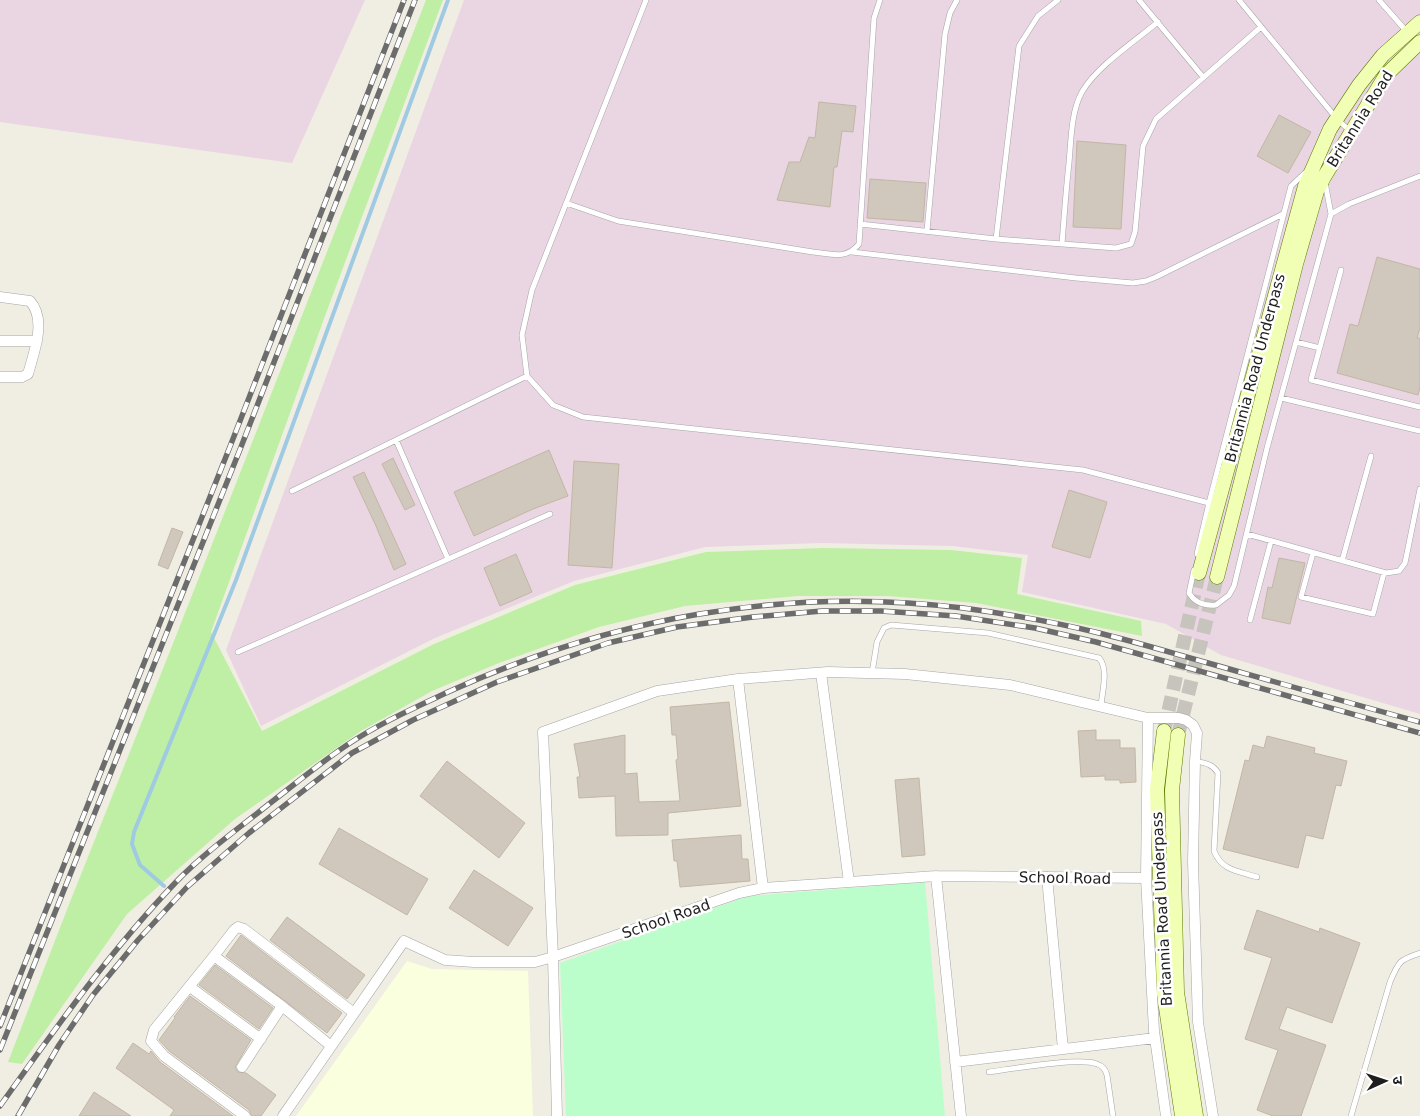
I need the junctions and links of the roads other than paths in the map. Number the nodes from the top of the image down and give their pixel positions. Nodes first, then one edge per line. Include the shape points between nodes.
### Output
1 (646, 0) edge
2 (880, 0) edge
3 (957, 0) edge
4 (1058, 0) edge
5 (1139, 0) edge
6 (1239, 0) edge
7 (1380, 0) edge
8 (1158, 22) junction
9 (1420, 22) edge
10 (1261, 27) junction
11 (1408, 33) junction
12 (1420, 42) edge
13 (1204, 78) junction
14 (1337, 119) junction
15 (1352, 132) junction
16 (1315, 164) junction
17 (1420, 176) edge
18 (1324, 177) junction
19 (566, 203) junction
20 (1284, 214) junction
21 (1331, 214) junction
22 (860, 224) junction
23 (927, 231) junction
24 (996, 239) junction
25 (1062, 244) junction
26 (852, 252) junction
27 (1341, 270) dead end
28 (0, 296) edge
29 (0, 341) edge
30 (36, 341) junction
31 (1296, 342) junction
32 (1320, 348) junction
33 (527, 376) junction
34 (0, 377) edge
35 (1281, 398) junction
36 (1420, 407) edge
37 (1420, 432) edge
38 (396, 440) junction
39 (1370, 456) dead end
40 (1420, 489) edge
41 (292, 491) dead end
42 (1209, 503) junction
43 (550, 514) dead end
44 (1247, 534) junction
45 (1271, 541) junction
46 (1313, 553) junction
47 (448, 559) junction
48 (1342, 561) junction
49 (1199, 573) tunnel mouth
50 (1384, 573) junction
51 (1216, 577) tunnel mouth
52 (1250, 620) dead end
53 (238, 652) dead end
54 (821, 673) junction
55 (872, 673) junction
56 (738, 679) junction
57 (1101, 707) junction
58 (1148, 718) junction
59 (1164, 730) tunnel mouth
60 (1178, 735) tunnel mouth
61 (1195, 761) junction
62 (936, 876) junction
63 (1047, 877) junction
64 (1257, 877) dead end
65 (1146, 878) junction
66 (849, 882) junction
67 (763, 888) junction
68 (1420, 953) edge
69 (214, 956) junction
70 (553, 958) junction
71 (190, 987) junction
72 (282, 1006) junction
73 (354, 1013) junction
74 (1155, 1038) junction
75 (261, 1039) junction
76 (331, 1046) junction
77 (1062, 1049) junction
78 (956, 1062) junction
79 (242, 1067) dead end
80 (989, 1072) dead end
81 (245, 1116) edge
82 (283, 1116) edge
83 (557, 1116) edge
84 (961, 1116) edge
85 (1114, 1116) edge
86 (1166, 1116) edge
87 (1182, 1116) edge
88 (1196, 1116) edge
89 (1213, 1116) edge
90 (1351, 1116) edge

1 - 19 lane
2 - 22 lane via 874,18
3 - 23 lane via 945,34
4 - 24 lane via 1038,16 1019,46
5 - 8 lane
6 - 10 lane
7 - 11 lane
8 - 13 lane
8 - 25 lane via 1104,66 1081,92 1071,138
9 - 11 main road, Britannia Road
10 - 13 lane
10 - 14 lane
11 - 14 main road, Britannia Road via 1372,68
12 - 15 main road, Britannia Road via 1386,75
13 - 25 lane via 1156,118 1143,146 1135,232 1131,244 1116,248
14 - 15 lane
14 - 16 main road, Britannia Road
15 - 18 main road, Britannia Road
16 - 20 lane via 1291,186
16 - 49 main road, Britannia Road Underpass via 1305,186 1286,252
17 - 21 lane via 1348,204
18 - 21 lane
18 - 51 main road, Britannia Road Underpass via 1296,264
19 - 26 lane via 618,221 813,252 845,255
19 - 33 lane via 532,290 522,335
20 - 26 lane via 1156,277 1133,283
20 - 42 lane
21 - 31 lane
22 - 23 lane
22 - 26 lane via 859,244
23 - 24 lane
24 - 25 lane
27 - 32 lane
28 - 30 street via 30,301 36,307
29 - 30 street
30 - 34 street via 28,374
31 - 32 lane
31 - 35 lane
32 - 36 lane via 1311,380
33 - 38 lane
33 - 42 lane via 554,405 583,417 1083,470
35 - 37 lane
35 - 44 lane
38 - 41 lane
38 - 47 lane
39 - 48 lane
40 - 50 lane via 1405,563 1399,571
42 - 44 lane via 1189,589 1189,593 1202,605 1216,606 1229,595
43 - 47 lane
44 - 45 lane
45 - 46 lane
45 - 52 lane
46 - 48 lane
46 - 50 lane via 1301,597 1373,614
47 - 53 lane
48 - 50 lane
54 - 55 street
54 - 56 street
54 - 66 street
55 - 57 street via 1010,685
55 - 57 lane via 879,637 884,628 891,625 988,634 1099,658 1104,669
56 - 67 street
56 - 70 street via 657,691 543,732
57 - 58 street
58 - 61 street via 1179,718 1193,725 1197,733
58 - 65 street
59 - 87 main road, Britannia Road Underpass via 1157,789 1164,994
60 - 88 main road, Britannia Road Underpass via 1172,790 1177,992
61 - 64 lane via 1215,767 1218,774 1214,851 1218,861 1225,867
61 - 89 street via 1193,862 1198,1022
62 - 63 street, School Road
62 - 66 street, School Road
62 - 78 street
63 - 65 street, School Road
63 - 77 street
65 - 74 street
66 - 67 street, School Road
67 - 70 street, School Road via 739,893
68 - 90 lane via 1404,958 1390,982
69 - 71 street
69 - 72 street
69 - 73 street via 234,930 238,927 244,929
70 - 73 street, School Road via 535,962 445,960 404,941
70 - 83 street
71 - 75 street
71 - 81 street via 154,1030 151,1041 164,1056
72 - 75 street
72 - 76 street
73 - 76 street, School Road
74 - 77 street
74 - 86 street
75 - 79 street
76 - 82 street, School Road
77 - 78 street
78 - 84 street
80 - 85 lane via 1076,1062 1099,1064 1107,1075

